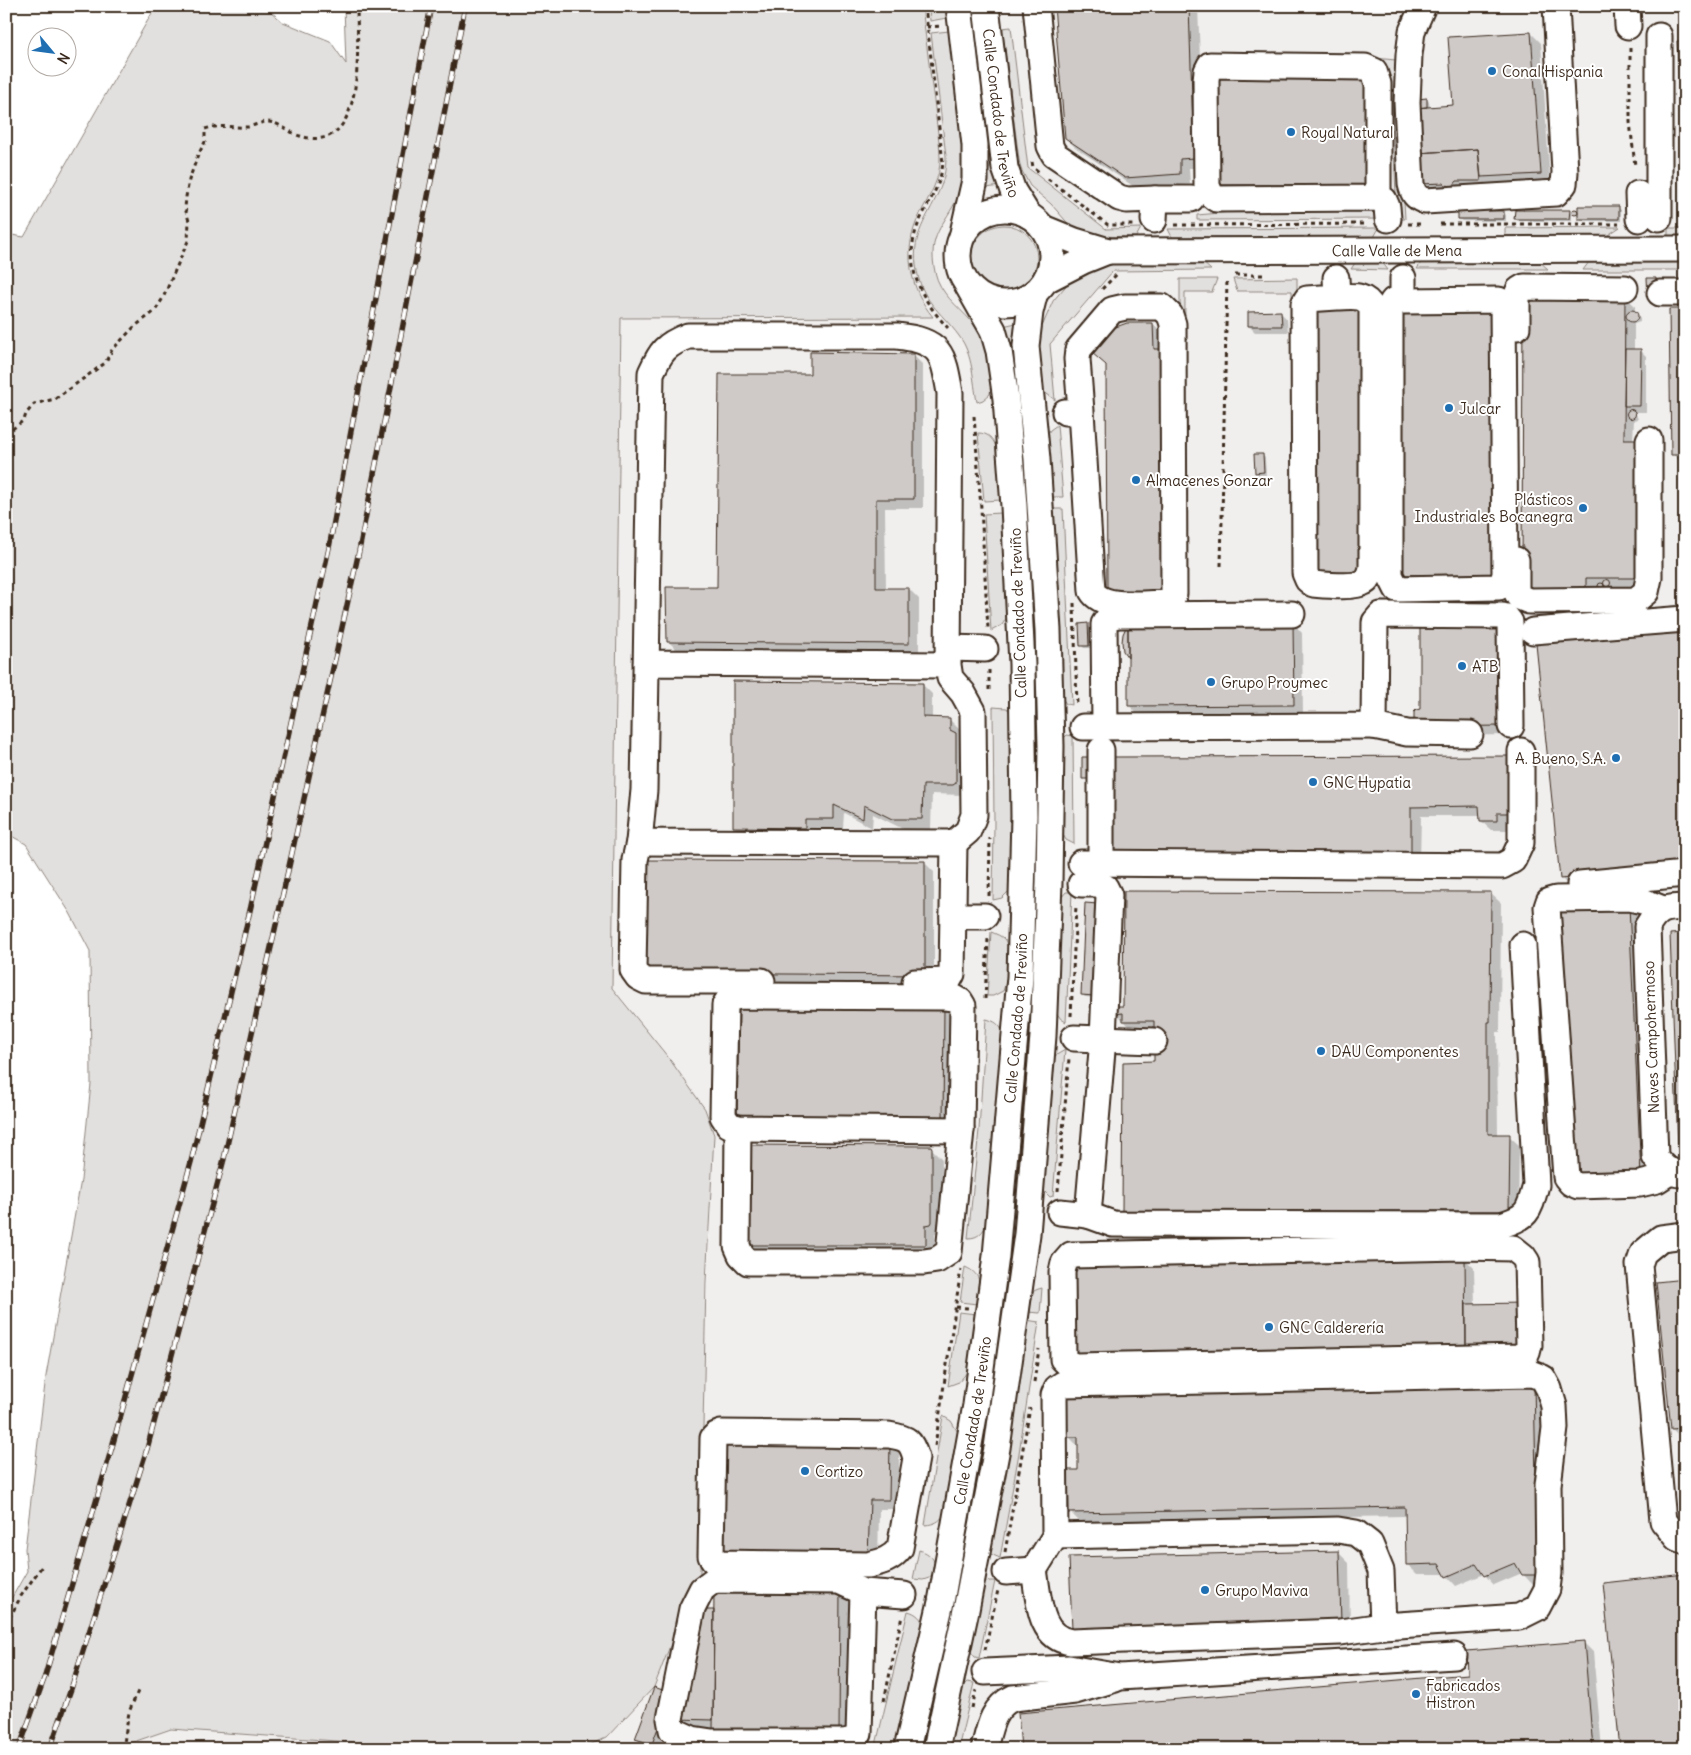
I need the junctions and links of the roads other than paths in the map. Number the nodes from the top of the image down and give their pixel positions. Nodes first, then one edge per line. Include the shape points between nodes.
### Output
1 (959, 6) edge
2 (986, 6) edge
3 (1036, 6) edge
4 (1424, 6) edge
5 (1556, 6) edge
6 (1659, 36) dead end
7 (1638, 194) road end
8 (1191, 199) dead end
9 (1412, 216) junction
10 (1036, 222) junction
11 (964, 234) junction
12 (1685, 249) edge
13 (1108, 251) junction
14 (968, 286) junction
15 (1041, 286) junction
16 (1337, 288) joint
17 (1625, 288) dead end
18 (1403, 289) joint
19 (1685, 293) edge
20 (1660, 294) dead end
21 (1073, 411) joint
22 (1650, 440) dead end
23 (1292, 614) dead end
24 (1685, 619) edge
25 (1533, 631) dead end
26 (985, 649) dead end
27 (948, 657) junction
28 (646, 663) junction
29 (1374, 726) junction
30 (1511, 726) dead end
31 (1091, 728) junction
32 (1470, 734) dead end
33 (1521, 750) dead end
34 (639, 842) junction
35 (954, 843) junction
36 (1088, 870) junction
37 (1685, 874) edge
38 (1556, 886) dead end
39 (1674, 908) edge
40 (953, 916) junction
41 (985, 916) dead end
42 (1523, 945) dead end
43 (1074, 1038) dead end
44 (1102, 1039) junction
45 (1154, 1041) dead end
46 (738, 1128) junction
47 (961, 1130) junction
48 (1678, 1173) edge
49 (1060, 1212) dead end
50 (1088, 1215) junction
51 (1685, 1235) edge
52 (1058, 1271) joint
53 (909, 1535) joint
54 (1056, 1536) junction
55 (1685, 1541) edge
56 (1034, 1570) junction
57 (1006, 1572) dead end
58 (863, 1592) junction
59 (904, 1595) dead end
60 (1383, 1626) junction
61 (1454, 1656) dead end
62 (985, 1672) dead end
63 (1120, 1677) junction
64 (907, 1749) edge
65 (936, 1749) edge
66 (984, 1749) edge

1 - 11 street, Calle Condado de Treviño via 975,145 975,180
2 - 10 street, Calle Condado de Treviño via 1005,168 1013,191
3 - 8 street via 1050,146 1054,154 1119,198 1154,210
4 - 9 street via 1412,31 1407,103 1411,184 1417,198
5 - 9 street via 1564,184 1556,194
6 - 7 street via 1642,220
9 - 9 street via 1216,199 1207,186 1206,80 1210,65 1365,67 1374,71
10 - 11 street via 1014,210 999,209 972,222
10 - 13 street, Calle Valle de Mena via 1076,241
10 - 15 street via 1050,240 1052,254 1051,267
11 - 14 street via 958,246 957,260
12 - 13 street, Calle Valle de Mena
13 - 15 street, Calle Valle de Mena via 1083,261
14 - 15 street via 979,296 1008,304 1022,300
14 - 64 street, Calle Condado de Treviño via 992,330 999,351 1006,399 1022,664 1024,816 1020,977 996,1256 976,1405 941,1602
15 - 65 street, Calle Condado de Treviño via 1030,312 1026,346 1037,459 1051,746 1043,1036 1027,1234 997,1448 964,1625
16 - 16 street via 1307,299 1304,304 1305,573 1313,584 1358,585 1365,582 1372,569 1372,308 1363,297
17 - 22 street via 1566,283 1524,287 1517,295 1516,591 1519,597 1528,601 1636,600 1646,592 1650,578
18 - 18 street via 1390,306 1390,575 1397,589 1499,587 1505,574 1503,303
19 - 20 street
21 - 21 street via 1092,591 1095,597 1109,604 1166,603 1174,594 1173,324 1162,307 1124,306 1112,310 1078,350
23 - 31 street via 1109,617 1104,624
24 - 25 street
26 - 27 street
27 - 28 street
27 - 28 street via 960,421 950,393 945,363 932,345 919,338 897,336 688,336 661,352 651,373
27 - 35 street via 950,678 975,693 974,815 968,831
28 - 34 street via 644,790
29 - 30 street via 1375,622 1381,615 1506,617 1510,622
29 - 31 street
29 - 32 street via 1407,734
31 - 36 street
33 - 36 street via 1521,843 1513,860 1502,866
34 - 35 street
34 - 40 street via 635,860 634,970 646,981 948,981 952,974
35 - 40 street
36 - 44 street via 1098,884 1105,886 1109,895
37 - 38 street
39 - 48 street, Naves Campohermoso via 1653,916 1647,927 1655,1157 1663,1168
39 - 48 street via 1630,898 1556,899 1549,901 1547,907 1566,1177 1578,1186 1640,1184
40 - 41 street
42 - 50 street via 1536,1185 1529,1209 1518,1220 1501,1225 1113,1224
43 - 44 street
44 - 45 street
44 - 50 street
46 - 47 street
46 - 47 street via 737,1246 748,1262 924,1262 955,1252
46 - 47 street via 729,1125 723,1116 725,1005 729,999 739,996 944,997 972,1007
49 - 50 street
51 - 55 street via 1661,1238 1643,1253 1639,1265 1663,1521 1677,1538
52 - 52 street via 1063,1359 1075,1366 1522,1356 1527,1353 1529,1345 1527,1262 1513,1248 1072,1255
53 - 53 street via 916,1458 912,1445 903,1437 721,1433 713,1438 711,1556 717,1563 868,1565 894,1557
54 - 56 street
54 - 60 street via 1338,1530 1356,1533 1370,1544 1381,1570
54 - 60 street via 1054,1394 1063,1384 1523,1374 1543,1378 1554,1406 1556,1428 1548,1485 1549,1573 1547,1589 1537,1608 1519,1617
56 - 57 street
56 - 60 street via 1044,1624 1062,1641 1340,1632
58 - 58 street via 859,1734 855,1739 839,1742 712,1742 692,1739 672,1730 670,1719 692,1609 702,1589 714,1580 839,1581
58 - 59 street
61 - 63 street
62 - 63 street via 1069,1668
63 - 66 street via 1076,1691 1005,1701 994,1715

